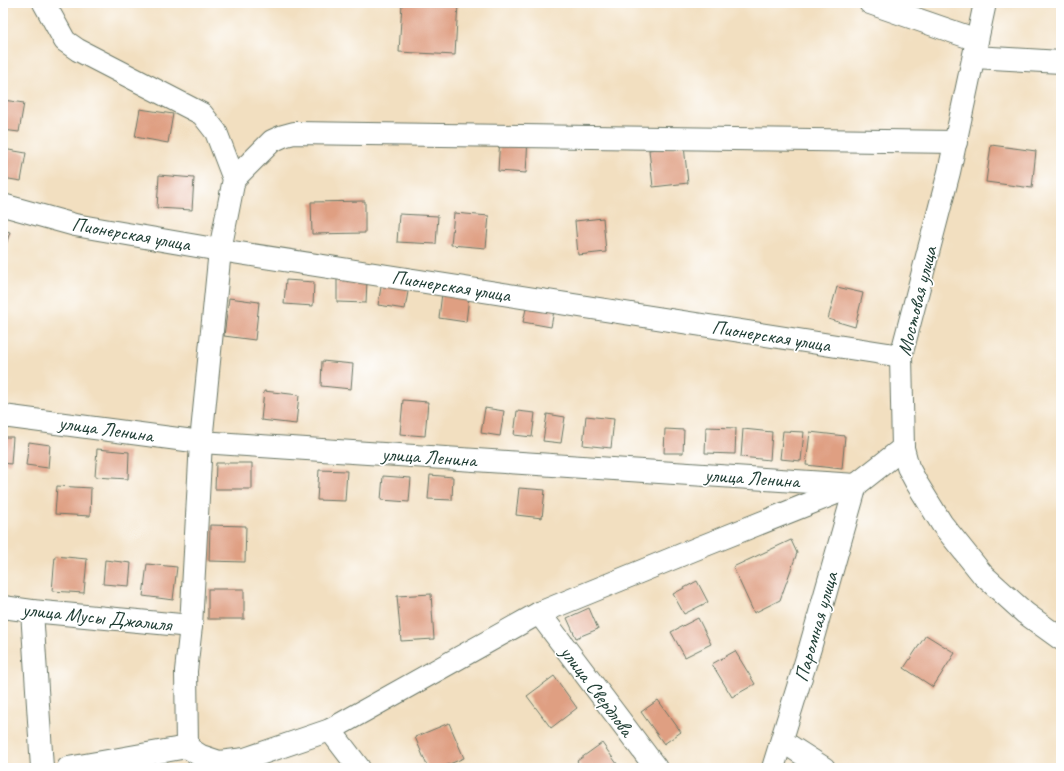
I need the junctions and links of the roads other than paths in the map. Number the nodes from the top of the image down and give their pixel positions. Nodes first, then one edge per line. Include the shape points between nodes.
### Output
1 (44, 3) edge
2 (870, 3) edge
3 (985, 3) edge
4 (975, 48) junction
5 (1061, 62) edge
6 (956, 142) junction
7 (234, 180) junction
8 (3, 205) edge
9 (220, 250) junction
10 (901, 356) junction
11 (3, 416) edge
12 (201, 442) junction
13 (903, 448) junction
14 (856, 485) junction
15 (3, 607) edge
16 (32, 611) junction
17 (539, 613) junction
18 (191, 626) junction
19 (1061, 640) edge
20 (330, 730) junction
21 (782, 741) junction
22 (187, 747) junction
23 (42, 768) edge
24 (68, 768) edge
25 (359, 768) edge
26 (656, 768) edge
27 (773, 768) edge
28 (824, 768) edge

1 - 7 street via 65,40 78,50 202,114 216,132
2 - 4 street
3 - 4 street, Мостовая улица
4 - 5 street
4 - 6 street, Мостовая улица
6 - 7 street via 294,134 272,141
6 - 10 street, Мостовая улица
7 - 9 street
8 - 9 street, Пионерская улица via 75,225
9 - 10 street, Пионерская улица
9 - 12 street
10 - 13 street, Мостовая улица
11 - 12 street, улица Ленина
12 - 14 street, улица Ленина
12 - 18 street
13 - 14 street
13 - 19 street, Мостовая улица via 908,467 916,482 942,524 978,570 1025,613
14 - 17 street
14 - 21 street, Паромная улица
15 - 16 street, улица Мусы Джалиля
16 - 18 street, улица Мусы Джалиля
16 - 23 street
17 - 20 street
17 - 26 street, улица Свердлова
18 - 22 street via 186,671
20 - 22 street via 245,759 219,762 201,756
20 - 25 street
21 - 27 street, Паромная улица
21 - 28 street
22 - 24 street

